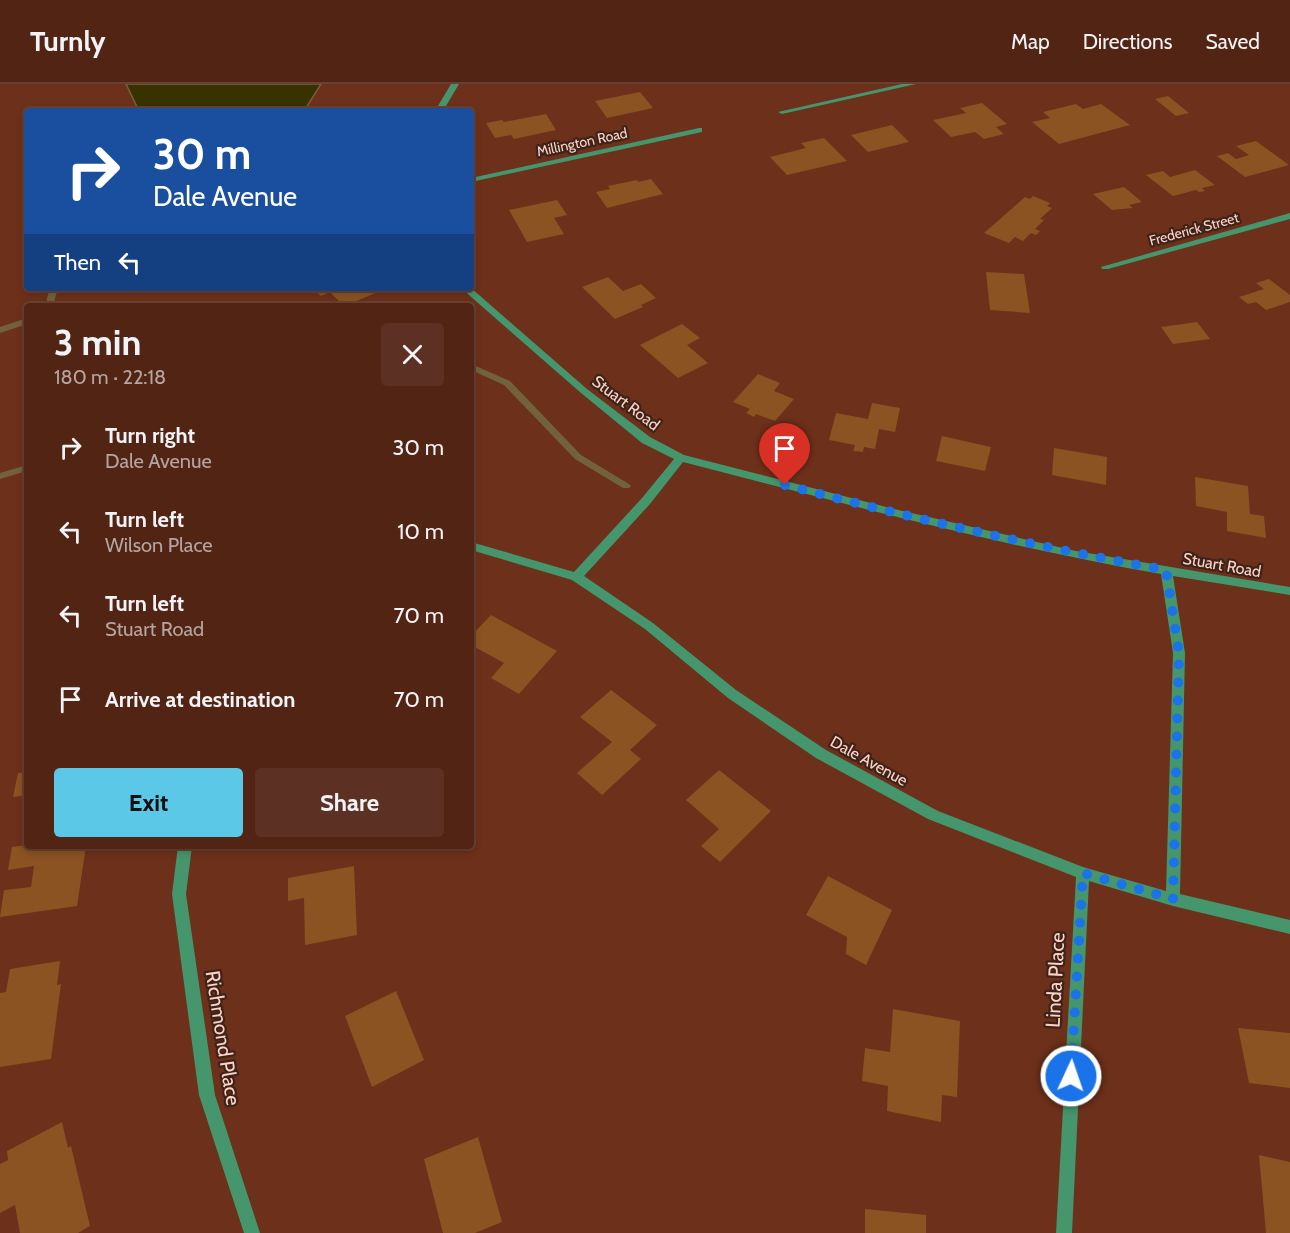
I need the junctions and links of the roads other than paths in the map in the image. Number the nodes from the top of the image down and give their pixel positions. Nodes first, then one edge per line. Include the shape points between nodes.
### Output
1 (455, 84) edge
2 (912, 84) edge
3 (441, 108) edge
4 (782, 112) dead end
5 (699, 130) dead end
6 (474, 179) edge
7 (1290, 216) edge
8 (1105, 267) dead end
9 (469, 291) edge
10 (681, 458) junction
11 (474, 547) edge
12 (1166, 570) junction
13 (576, 577) junction
14 (1290, 591) edge
15 (185, 849) edge
16 (1083, 873) junction
17 (1173, 899) junction
18 (1290, 927) edge
19 (252, 1233) edge
20 (1064, 1233) edge

1 - 3 street
2 - 4 street
5 - 6 street, Millington Road
7 - 8 street, Frederick Street
9 - 10 street, Stuart Road via 646,440
10 - 12 street, Stuart Road via 894,513 1076,555
10 - 13 street
11 - 13 street, Dale Avenue
12 - 14 street, Stuart Road
12 - 17 street via 1179,653
13 - 16 street, Dale Avenue via 649,626 732,694 821,754 933,815
15 - 19 street, Richmond Place via 179,894 207,1095
16 - 17 street, Dale Avenue
16 - 20 street, Linda Place
17 - 18 street, Dale Avenue

